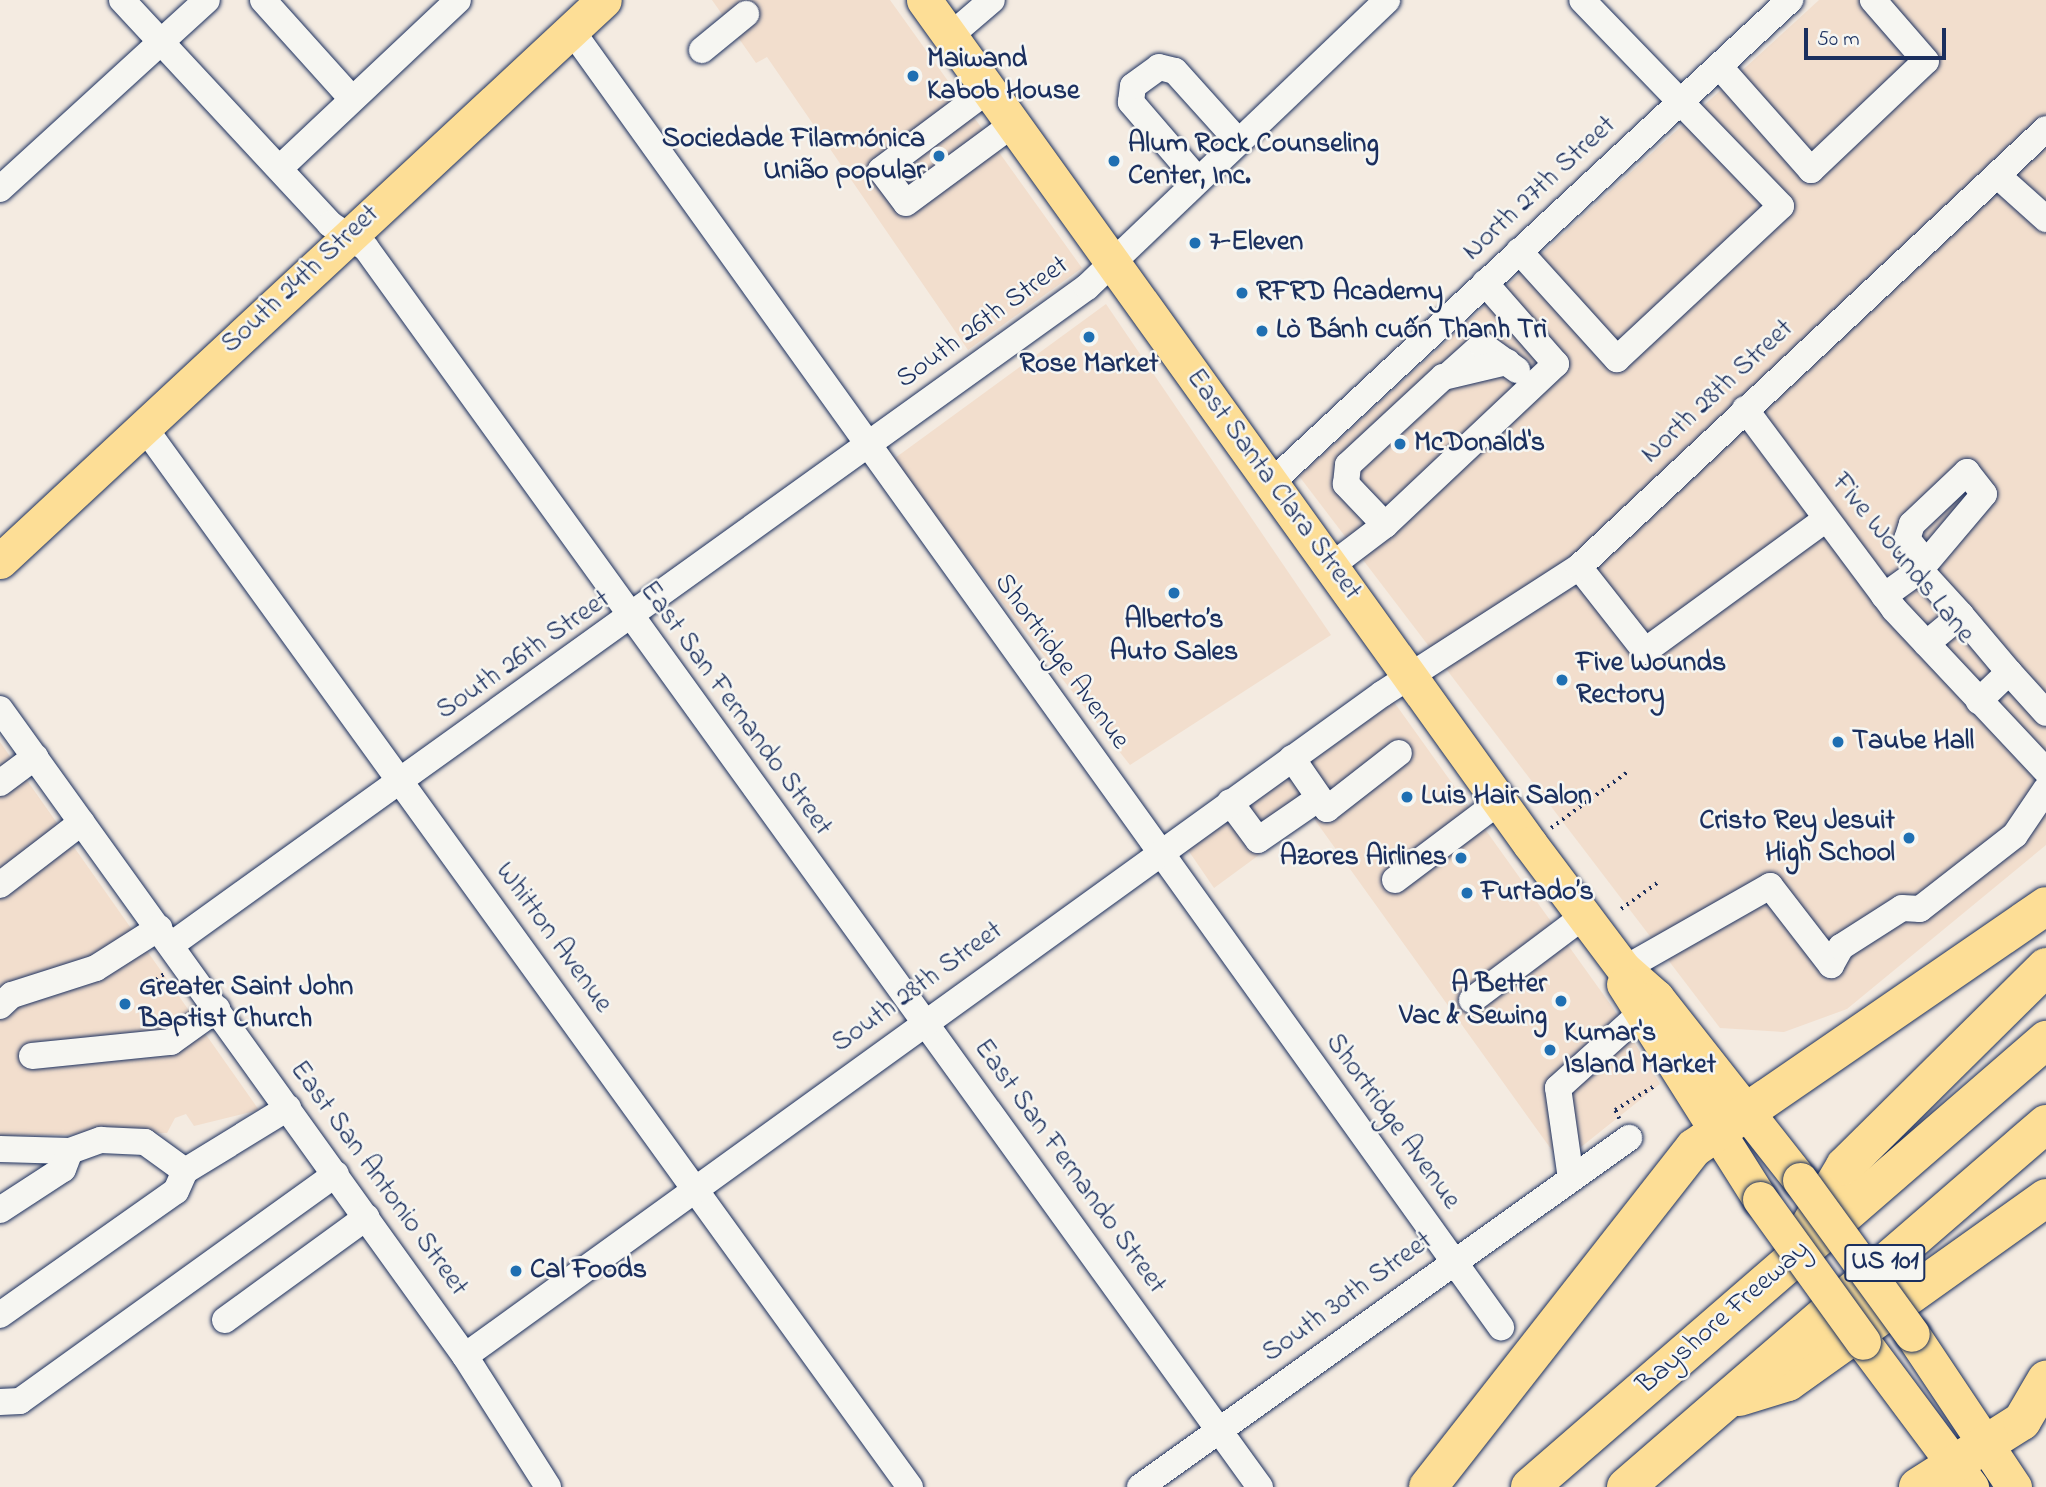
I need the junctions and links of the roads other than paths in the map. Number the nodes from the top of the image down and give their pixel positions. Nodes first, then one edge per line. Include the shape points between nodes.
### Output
1 (122, 0) edge
2 (206, 0) edge
3 (263, 0) edge
4 (458, 0) edge
5 (604, 0) edge
6 (924, 0) edge
7 (992, 0) edge
8 (1387, 0) edge
9 (1581, 0) edge
10 (1790, 0) edge
11 (1873, 0) edge
12 (749, 5) edge
13 (572, 31) junction
14 (950, 36) junction
15 (161, 42) junction
16 (702, 50) dead end
17 (1719, 66) junction
18 (988, 90) junction
19 (352, 99) junction
20 (1682, 100) junction
21 (1013, 124) junction
22 (2046, 129) edge
23 (1238, 141) junction
24 (281, 167) junction
25 (1997, 174) junction
26 (1198, 180) junction
27 (0, 189) edge
28 (2046, 219) edge
29 (348, 236) junction
30 (1519, 251) junction
31 (1113, 263) junction
32 (1485, 283) junction
33 (1535, 383) junction
34 (1745, 409) junction
35 (144, 427) junction
36 (866, 447) junction
37 (1272, 482) junction
38 (1826, 519) junction
39 (1385, 525) junction
40 (0, 561) edge
41 (1331, 566) junction
42 (1578, 567) junction
43 (1884, 596) junction
44 (1961, 615) junction
45 (630, 619) junction
46 (1926, 644) junction
47 (2009, 672) junction
48 (1412, 675) junction
49 (1979, 701) junction
50 (0, 709) edge
51 (2046, 713) edge
52 (1399, 753) dead end
53 (35, 757) junction
54 (1292, 758) junction
55 (2046, 771) edge
56 (402, 781) junction
57 (0, 783) edge
58 (2046, 789) edge
59 (1319, 798) junction
60 (1230, 802) junction
61 (1500, 802) junction
62 (82, 822) junction
63 (1159, 853) junction
64 (1395, 880) dead end
65 (0, 885) edge
66 (2046, 906) edge
67 (1584, 916) junction
68 (165, 936) junction
69 (2046, 967) edge
70 (1624, 969) junction
71 (1472, 1000) dead end
72 (0, 1006) edge
73 (217, 1009) junction
74 (1640, 1014) junction
75 (926, 1022) junction
76 (2046, 1041) edge
77 (32, 1056) dead end
78 (1747, 1107) junction
79 (288, 1108) junction
80 (2046, 1124) edge
81 (1713, 1130) junction
82 (1629, 1138) road end
83 (0, 1149) edge
84 (70, 1151) junction
85 (185, 1171) junction
86 (336, 1174) junction
87 (1571, 1179) junction
88 (695, 1186) junction
89 (2046, 1198) edge
90 (0, 1210) edge
91 (367, 1217) junction
92 (1454, 1261) junction
93 (1788, 1261) junction
94 (0, 1315) edge
95 (225, 1320) dead end
96 (1502, 1327) dead end
97 (465, 1356) junction
98 (2046, 1380) edge
99 (0, 1402) edge
100 (1723, 1402) junction
101 (1219, 1430) junction
102 (1986, 1445) junction
103 (1963, 1476) edge
104 (548, 1487) edge
105 (909, 1487) edge
106 (1140, 1487) edge
107 (1260, 1487) edge
108 (1428, 1487) edge
109 (1530, 1487) edge
110 (1626, 1487) edge
111 (1917, 1487) edge
112 (2014, 1487) edge

1 - 15 street, East San Fernando Street
2 - 15 street
3 - 19 street
4 - 19 street
5 - 13 main road, South 24th Street
6 - 14 main road, East Santa Clara Street
7 - 14 street
8 - 23 street, South 26th Street
9 - 20 street
10 - 17 street, North 27th Street
11 - 17 street via 1926,61 1811,170
12 - 16 street
13 - 29 main road, South 24th Street
13 - 36 street, Shortridge Avenue
14 - 18 main road, East Santa Clara Street
15 - 24 street, East San Fernando Street
15 - 27 street
17 - 20 street, North 27th Street
18 - 21 main road, East Santa Clara Street
18 - 21 street via 881,170 906,203
19 - 24 street
20 - 30 street, North 27th Street
20 - 30 street via 1781,206 1617,359
21 - 31 main road, East Santa Clara Street
22 - 25 street, North 28th Street
23 - 26 street, South 26th Street
23 - 26 street via 1175,71 1159,68 1133,86 1131,102
24 - 29 street, East San Fernando Street
25 - 28 street
25 - 34 street, North 28th Street
26 - 31 street, South 26th Street
29 - 35 main road, South 24th Street
29 - 45 street, East San Fernando Street via 366,248
30 - 32 street, North 27th Street
31 - 36 street, South 26th Street
31 - 37 main road, East Santa Clara Street
32 - 33 street via 1556,364
32 - 37 street, North 27th Street
33 - 39 street
33 - 39 street via 1507,362 1451,373 1345,470 1346,484
34 - 38 street, Five Wounds Lane via 1792,453
34 - 42 street, North 28th Street
35 - 40 main road, South 24th Street
35 - 56 street, Whitton Avenue
36 - 45 street, South 26th Street
36 - 63 street, Shortridge Avenue
37 - 41 main road, East Santa Clara Street
38 - 42 street via 1644,651
38 - 43 street, Five Wounds Lane
39 - 41 street
41 - 48 main road, East Santa Clara Street
42 - 48 street, North 28th Street
43 - 44 street via 1922,565
43 - 46 street, Five Wounds Lane
44 - 46 street
44 - 47 street
45 - 56 street, South 26th Street
45 - 75 street, East San Fernando Street
46 - 49 street, Five Wounds Lane
47 - 49 street
47 - 51 street
48 - 54 street, South 28th Street
48 - 61 main road, East Santa Clara Street
49 - 55 street, Five Wounds Lane
50 - 53 street, East San Antonio Street
52 - 59 street via 1327,809
53 - 57 street
53 - 62 street, East San Antonio Street
54 - 59 street
54 - 60 street, South 28th Street
56 - 68 street, South 26th Street
56 - 88 street, Whitton Avenue
58 - 70 street via 2015,835 1920,909 1902,908 1841,947 1831,965 1770,886
59 - 60 street via 1258,840
60 - 63 street, South 28th Street
61 - 64 street
61 - 67 main road, East Santa Clara Street
62 - 65 street
62 - 68 street, East San Antonio Street
63 - 75 street, South 28th Street
63 - 92 street, Shortridge Avenue
66 - 78 highway
67 - 70 main road, East Santa Clara Street
67 - 71 street
68 - 72 street, South 26th Street via 96,968 12,995
68 - 73 street, East San Antonio Street
69 - 93 highway via 1845,1166
70 - 74 main road, East Santa Clara Street via 1625,992
70 - 78 main road, East Santa Clara Street via 1656,997
73 - 77 street via 171,1042
73 - 79 street, East San Antonio Street
74 - 81 main road, East Santa Clara Street
74 - 87 street via 1558,1088
75 - 88 street, South 28th Street
75 - 101 street, East San Fernando Street
76 - 93 highway, Bayshore Freeway / US 101
78 - 81 highway
78 - 102 main road, East Santa Clara Street, bridge via 1912,1334
79 - 85 street
79 - 86 street, East San Antonio Street
80 - 100 highway, US 101
81 - 103 main road, East Santa Clara Street, bridge
81 - 108 highway via 1670,1176
82 - 87 street, South 30th Street
83 - 84 street
84 - 85 street via 101,1140 145,1142
84 - 90 street via 63,1169
85 - 94 street via 176,1191
86 - 91 street, East San Antonio Street
86 - 99 street via 20,1401
87 - 92 street, South 30th Street
88 - 97 street, South 28th Street
88 - 105 street, Whitton Avenue
89 - 100 highway via 1788,1382
91 - 95 street
91 - 97 street, East San Antonio Street
92 - 96 street, Shortridge Avenue
92 - 101 street, South 30th Street
93 - 109 highway, Bayshore Freeway / US 101
97 - 104 street, East San Antonio Street
98 - 102 highway via 2022,1421
100 - 110 highway, US 101
101 - 106 street, South 30th Street
101 - 107 street, East San Fernando Street
102 - 103 highway
102 - 112 main road, East Santa Clara Street
103 - 111 highway

